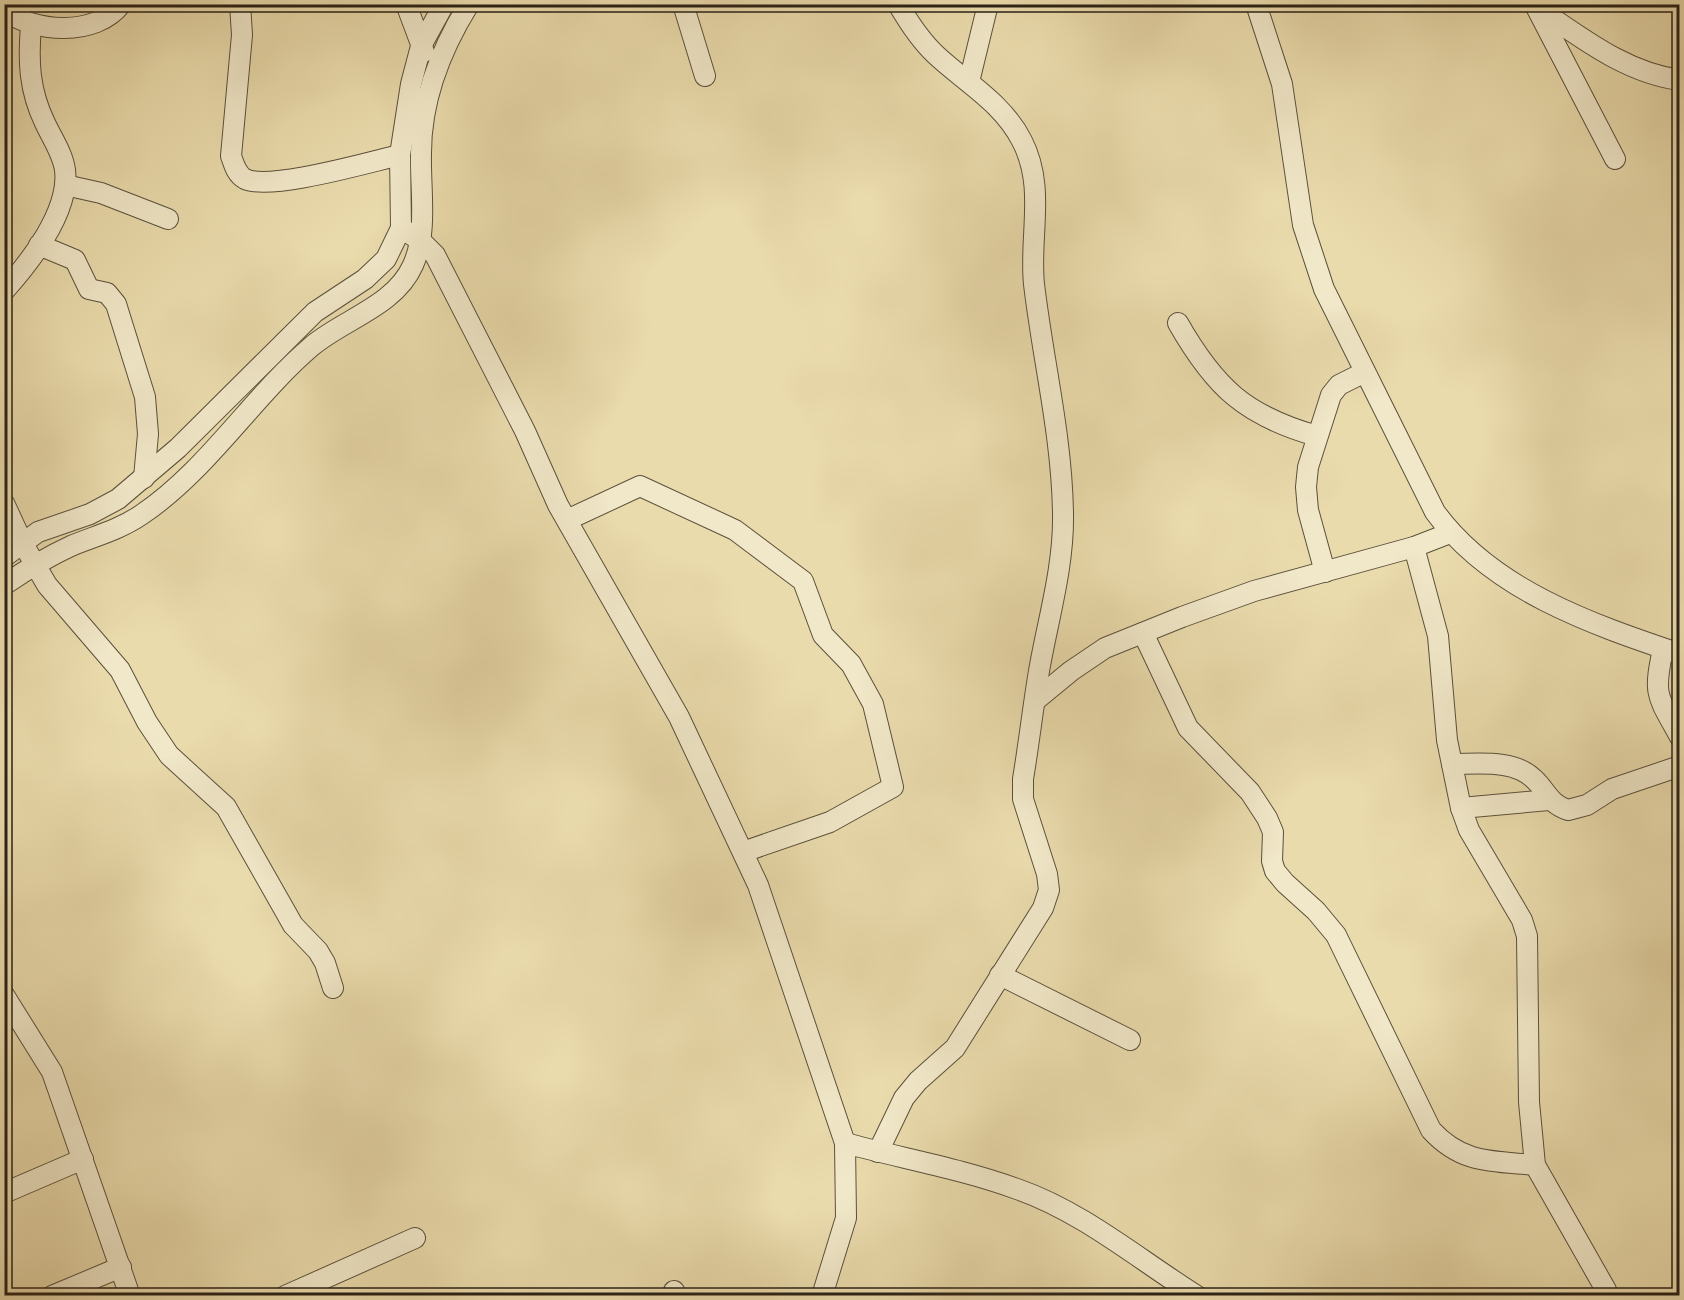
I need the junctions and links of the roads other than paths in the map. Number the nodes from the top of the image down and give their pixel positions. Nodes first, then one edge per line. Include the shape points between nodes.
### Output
1 (121, 4) edge
2 (240, 4) edge
3 (406, 4) edge
4 (444, 4) edge
5 (470, 4) edge
6 (683, 4) edge
7 (898, 4) edge
8 (988, 4) edge
9 (1256, 4) edge
10 (1534, 6) edge
11 (4, 10) edge
12 (31, 25) junction
13 (421, 46) junction
14 (435, 72) junction
15 (705, 76) dead end
16 (1680, 80) edge
17 (969, 82) junction
18 (400, 155) junction
19 (1615, 159) dead end
20 (65, 184) junction
21 (168, 219) dead end
22 (401, 228) junction
23 (421, 241) junction
24 (39, 245) junction
25 (4, 291) edge
26 (1178, 323) dead end
27 (1365, 372) junction
28 (1317, 436) junction
29 (144, 478) junction
30 (4, 503) edge
31 (567, 520) junction
32 (1450, 533) junction
33 (22, 542) junction
34 (1414, 548) junction
35 (4, 556) edge
36 (34, 564) junction
37 (1324, 572) junction
38 (4, 585) edge
39 (1143, 633) junction
40 (1671, 651) edge
41 (1037, 699) junction
42 (1680, 737) edge
43 (1452, 764) junction
44 (1680, 766) edge
45 (1549, 800) junction
46 (1461, 808) junction
47 (743, 852) junction
48 (1000, 975) junction
49 (333, 988) dead end
50 (4, 995) edge
51 (1130, 1040) dead end
52 (845, 1143) junction
53 (878, 1152) junction
54 (82, 1159) junction
55 (1535, 1165) junction
56 (4, 1193) edge
57 (415, 1238) dead end
58 (121, 1267) junction
59 (1174, 1289) edge
60 (1606, 1290) dead end
61 (52, 1296) edge
62 (130, 1296) edge
63 (285, 1296) edge
64 (822, 1296) edge
65 (1197, 1296) edge

1 - 12 street via 114,14 97,23
2 - 18 street via 242,35 231,156 244,178 260,182 285,180
3 - 13 street
4 - 13 street
5 - 14 street via 449,37
6 - 15 street
7 - 17 street via 917,36
8 - 17 street
9 - 27 street via 1282,84 1301,214 1312,258
10 - 16 street via 1617,59
10 - 19 street
11 - 12 street
12 - 20 street via 28,58 32,89 65,168
13 - 14 street
13 - 18 street
14 - 23 street via 421,149
17 - 41 street via 1011,121 1024,143 1037,196 1032,248 1034,282 1055,420 1063,515 1060,565
18 - 22 street
20 - 21 street via 111,196
20 - 24 street via 54,220
22 - 23 street
22 - 29 street via 386,259 365,279 315,312
23 - 31 street via 435,255
23 - 36 street via 413,266 401,285 312,346 173,489 141,515 111,532
24 - 25 street
24 - 29 street via 75,260 89,289 107,293 116,304 145,397 148,434
26 - 28 street via 1190,344 1238,401 1257,414
27 - 28 street via 1339,385
27 - 32 street via 1435,512
28 - 37 street via 1306,487
29 - 33 street via 118,499 90,514 38,532
30 - 33 street
31 - 47 street via 679,717
31 - 47 street via 640,486 735,530 803,581 823,635 851,664 873,704 893,788 830,822
32 - 34 street
32 - 40 street via 1502,577 1545,602
33 - 35 street
33 - 36 street
34 - 37 street
34 - 43 street via 1438,636
36 - 38 street
36 - 49 street via 47,585 120,670 169,755 226,807 294,925 318,951
37 - 39 street via 1254,591
39 - 41 street via 1105,648
39 - 55 street via 1188,728 1250,792 1267,818 1273,832 1275,871 1336,935 1431,1130 1458,1153 1475,1160
40 - 42 street via 1656,681 1657,692
41 - 48 street via 1023,799 1049,890 1043,908
43 - 45 street via 1514,767 1535,780
43 - 46 street
44 - 45 street via 1612,789 1578,809 1568,810
45 - 46 street
46 - 55 street via 1527,936 1529,1102
47 - 52 street via 758,885
48 - 51 street
48 - 53 street via 955,1048 904,1098
50 - 54 street via 52,1072
52 - 53 street
52 - 64 street via 846,1218
53 - 59 street via 1016,1188 1090,1224
54 - 56 street
54 - 58 street
55 - 60 street
57 - 63 street
58 - 61 street
58 - 62 street
59 - 65 street

